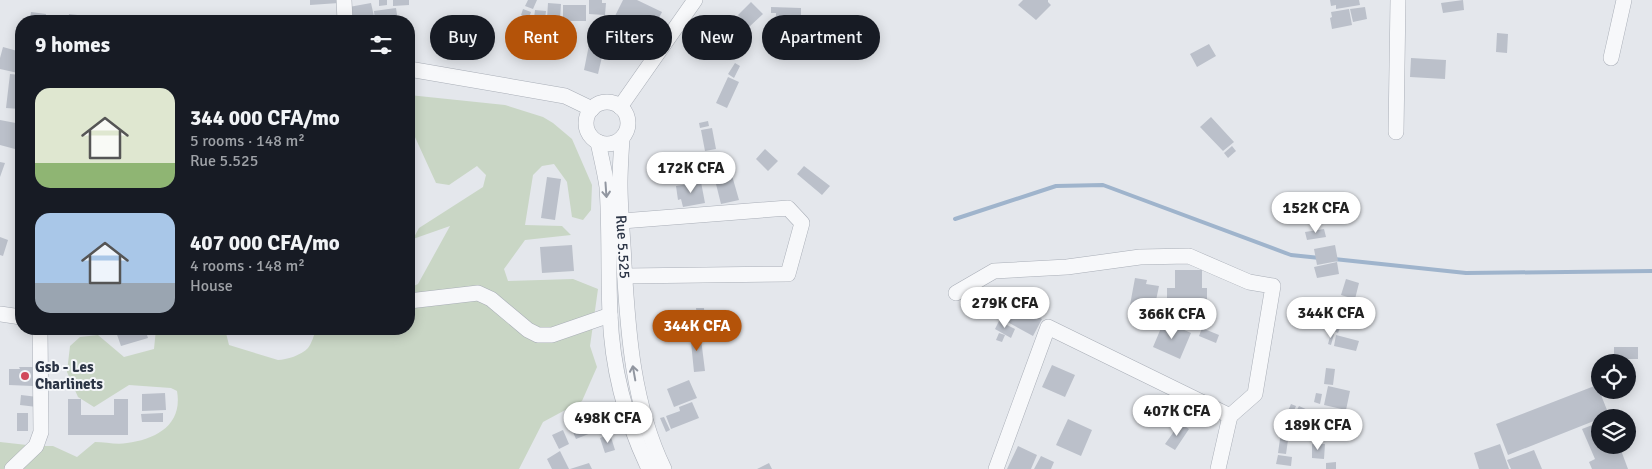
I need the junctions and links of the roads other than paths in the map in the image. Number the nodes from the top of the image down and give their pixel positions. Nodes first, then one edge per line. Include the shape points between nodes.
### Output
1 (344, 0) edge
2 (695, 0) edge
3 (1398, 0) edge
4 (1624, 0) edge
5 (345, 15) edge
6 (1611, 58) dead end
7 (415, 70) edge
8 (620, 107) junction
9 (592, 109) junction
10 (1396, 132) dead end
11 (622, 138) junction
12 (598, 142) junction
13 (622, 221) junction
14 (624, 276) junction
15 (956, 293) dead end
16 (415, 300) edge
17 (0, 314) edge
18 (610, 315) junction
19 (15, 316) edge
20 (40, 335) edge
21 (1230, 416) junction
22 (12, 469) edge
23 (649, 469) edge
24 (664, 469) edge
25 (996, 469) edge
26 (1218, 469) edge

1 - 5 street
2 - 8 street
3 - 10 street
4 - 6 street
7 - 9 street via 564,96
8 - 9 street via 603,103
8 - 11 street via 628,118 627,132
9 - 12 street via 586,121 587,127
11 - 12 street via 611,144
11 - 13 street, Rue 5.525
12 -> 18 street, Rue 5.525 via 606,186
13 - 14 street, Rue 5.525
13 - 14 street via 788,208 802,222 788,274
24 -> 14 street, Rue 5.525 via 638,397
15 - 21 street via 994,271 1067,267 1140,256 1189,256 1249,282 1273,286 1255,394
16 - 18 street via 478,293 538,335 552,335
17 - 19 street
18 - 23 street, Rue 5.525 via 622,396
20 - 22 street via 41,432 36,446
21 - 25 street via 1048,326
21 - 26 street

